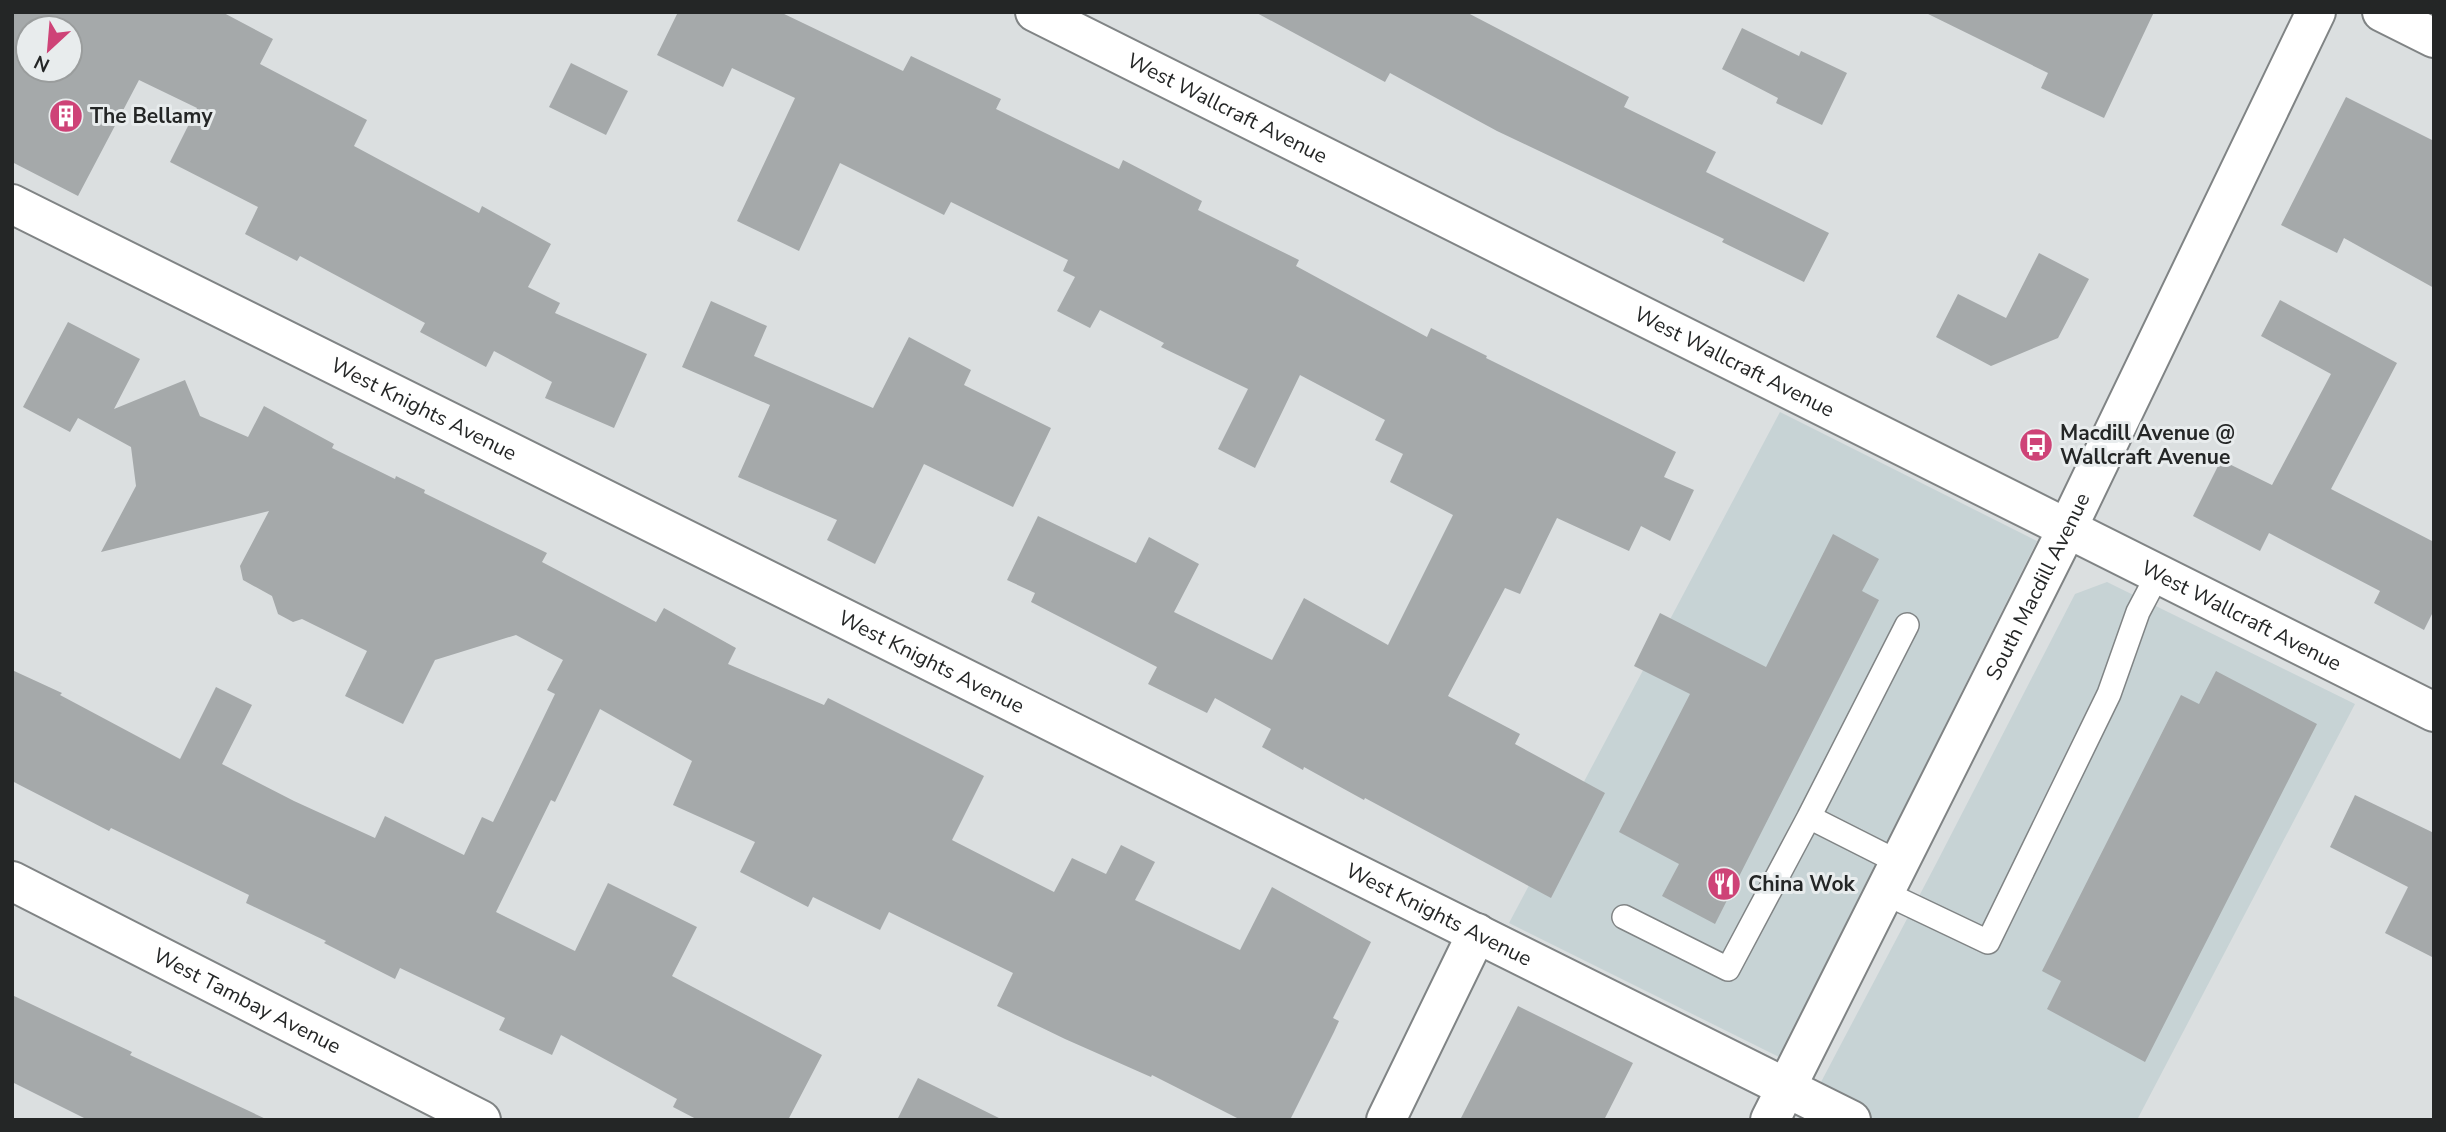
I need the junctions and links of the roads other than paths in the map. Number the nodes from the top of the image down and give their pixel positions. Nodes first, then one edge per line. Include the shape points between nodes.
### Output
1 (1035, 12) edge
2 (2316, 12) edge
3 (2382, 12) edge
4 (2434, 38) edge
5 (12, 204) edge
6 (2067, 529) junction
7 (2158, 574) junction
8 (1908, 625) dead end
9 (2434, 712) edge
10 (1809, 817) junction
11 (1892, 878) junction
12 (12, 881) edge
13 (1625, 917) dead end
14 (1477, 933) junction
15 (1779, 1104) edge
16 (481, 1120) edge
17 (1386, 1120) edge
18 (1851, 1120) edge

1 - 6 street, West Wallcraft Avenue
2 - 6 street, South Macdill Avenue
3 - 4 street
5 - 14 street, West Knights Avenue
6 - 7 street, West Wallcraft Avenue
6 - 11 street, South Macdill Avenue
7 - 9 street, West Wallcraft Avenue
7 - 11 lane via 2138,612 2109,694 1988,942
8 - 10 lane
10 - 11 lane
10 - 13 lane via 1728,969
11 - 15 street, South Macdill Avenue
12 - 16 street, West Tambay Avenue
14 - 15 street, West Knights Avenue
14 - 17 street
15 - 18 street, West Knights Avenue

